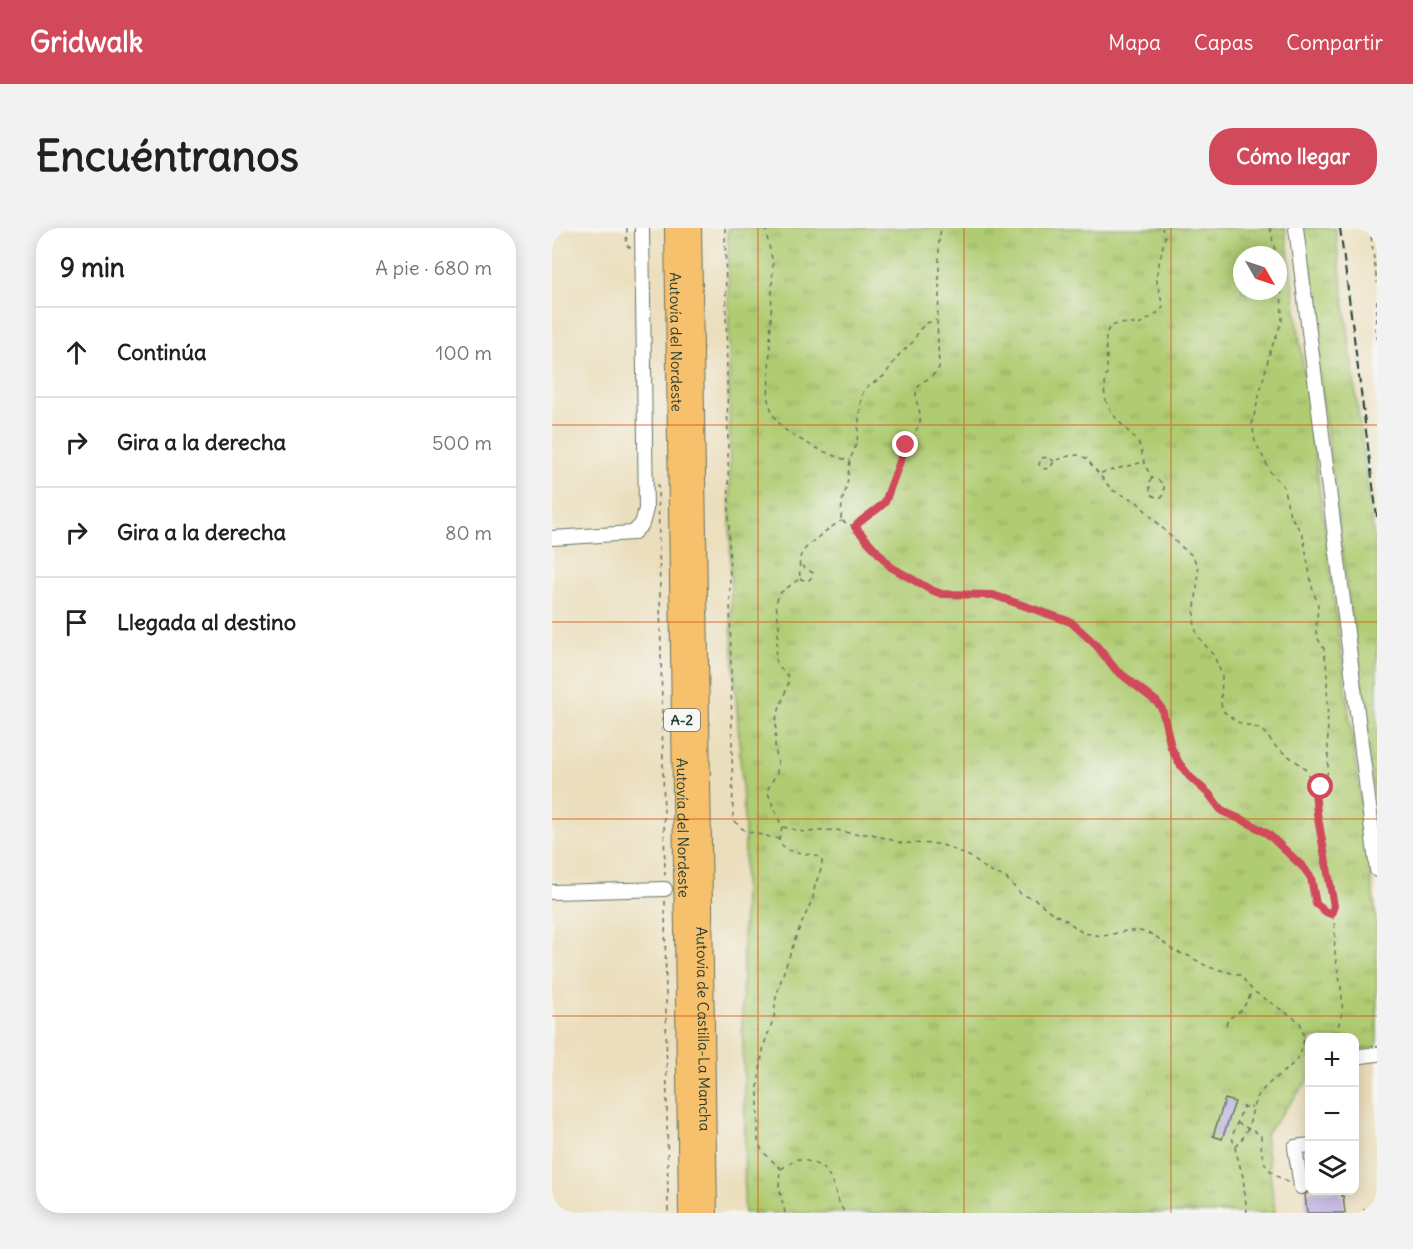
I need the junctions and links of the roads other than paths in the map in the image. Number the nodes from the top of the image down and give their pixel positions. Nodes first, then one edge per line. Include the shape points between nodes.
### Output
1 (642, 228) edge
2 (675, 228) edge
3 (691, 228) edge
4 (1296, 228) edge
5 (552, 538) edge
6 (1377, 870) edge
7 (665, 889) road end
8 (552, 892) edge
9 (1377, 1054) edge
10 (1359, 1056) edge
11 (1305, 1146) edge
12 (1301, 1187) road end
13 (689, 1213) edge
14 (706, 1213) edge

1 - 5 street via 646,509 642,524 633,533
2 - 13 highway, Autovía del Nordeste / A-2
3 - 14 highway, Autovía de Castilla-La Mancha / A-2
4 - 6 street
7 - 8 street
9 - 10 street
11 - 12 street via 1295,1147

